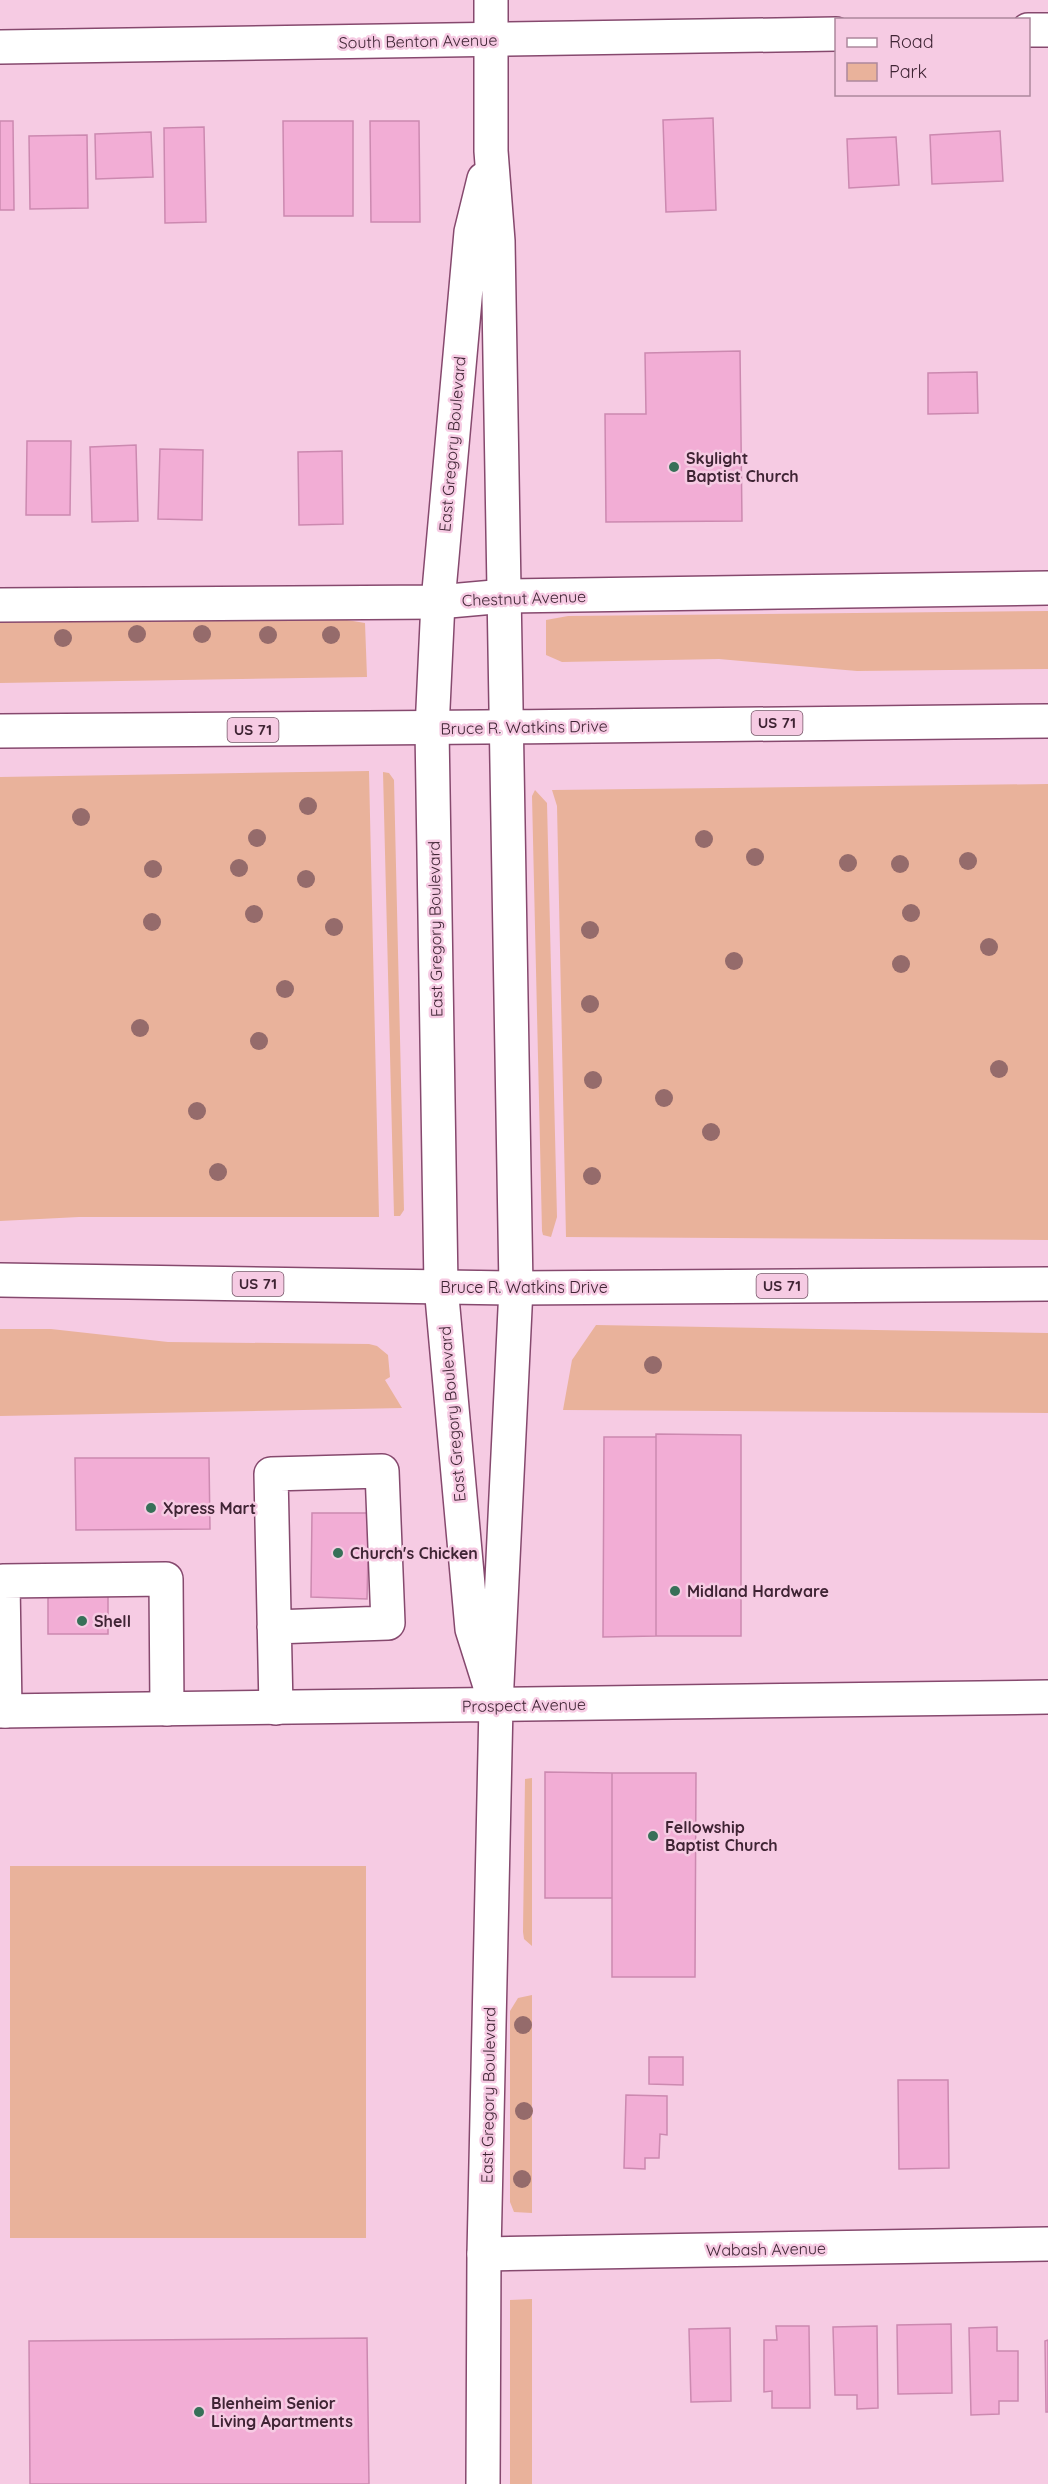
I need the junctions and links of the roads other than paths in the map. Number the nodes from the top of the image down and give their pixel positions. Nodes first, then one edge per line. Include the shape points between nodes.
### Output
1 (491, 0) edge
2 (1030, 30) edge
3 (1048, 30) edge
4 (835, 34) edge
5 (491, 40) junction
6 (0, 48) edge
7 (491, 151) junction
8 (1048, 588) edge
9 (505, 596) junction
10 (438, 602) junction
11 (0, 605) edge
12 (1048, 721) edge
13 (506, 726) junction
14 (432, 729) junction
15 (0, 731) edge
16 (0, 1280) edge
17 (1048, 1284) edge
18 (441, 1286) junction
19 (516, 1288) junction
20 (274, 1627) junction
21 (1048, 1697) edge
22 (496, 1705) junction
23 (276, 1708) junction
24 (167, 1709) junction
25 (2, 1711) edge
26 (1048, 2244) edge
27 (484, 2254) junction
28 (483, 2484) edge

1 - 5 main road, East Gregory Boulevard
2 - 3 main road
4 - 5 main road, South Benton Avenue
5 - 6 main road, South Benton Avenue
5 - 7 main road, East Gregory Boulevard
7 - 9 main road, East Gregory Boulevard via 498,241
7 - 10 main road, East Gregory Boulevard via 471,232
8 - 9 main road, Chestnut Avenue
9 - 10 main road, Chestnut Avenue
9 - 13 main road, East Gregory Boulevard
10 - 11 main road, Chestnut Avenue
10 - 14 main road, East Gregory Boulevard
12 - 13 main road, Bruce R. Watkins Drive / US 71
13 - 14 main road, Bruce R. Watkins Drive / US 71
13 - 19 main road, East Gregory Boulevard
14 - 15 main road, Bruce R. Watkins Drive / US 71
14 - 18 main road, East Gregory Boulevard
16 - 18 main road, Bruce R. Watkins Drive / US 71
17 - 19 main road, Bruce R. Watkins Drive / US 71
18 - 19 main road, Bruce R. Watkins Drive / US 71
18 - 22 main road, East Gregory Boulevard via 472,1629
19 - 22 main road, East Gregory Boulevard
20 - 20 main road via 388,1623 382,1471 271,1474
20 - 23 main road
21 - 22 main road, Prospect Avenue
22 - 23 main road, Prospect Avenue
22 - 27 main road, East Gregory Boulevard
23 - 24 main road, Prospect Avenue
24 - 25 main road, Prospect Avenue
24 - 25 main road via 166,1578 3,1581
26 - 27 main road, Wabash Avenue
27 - 28 main road, East Gregory Boulevard

